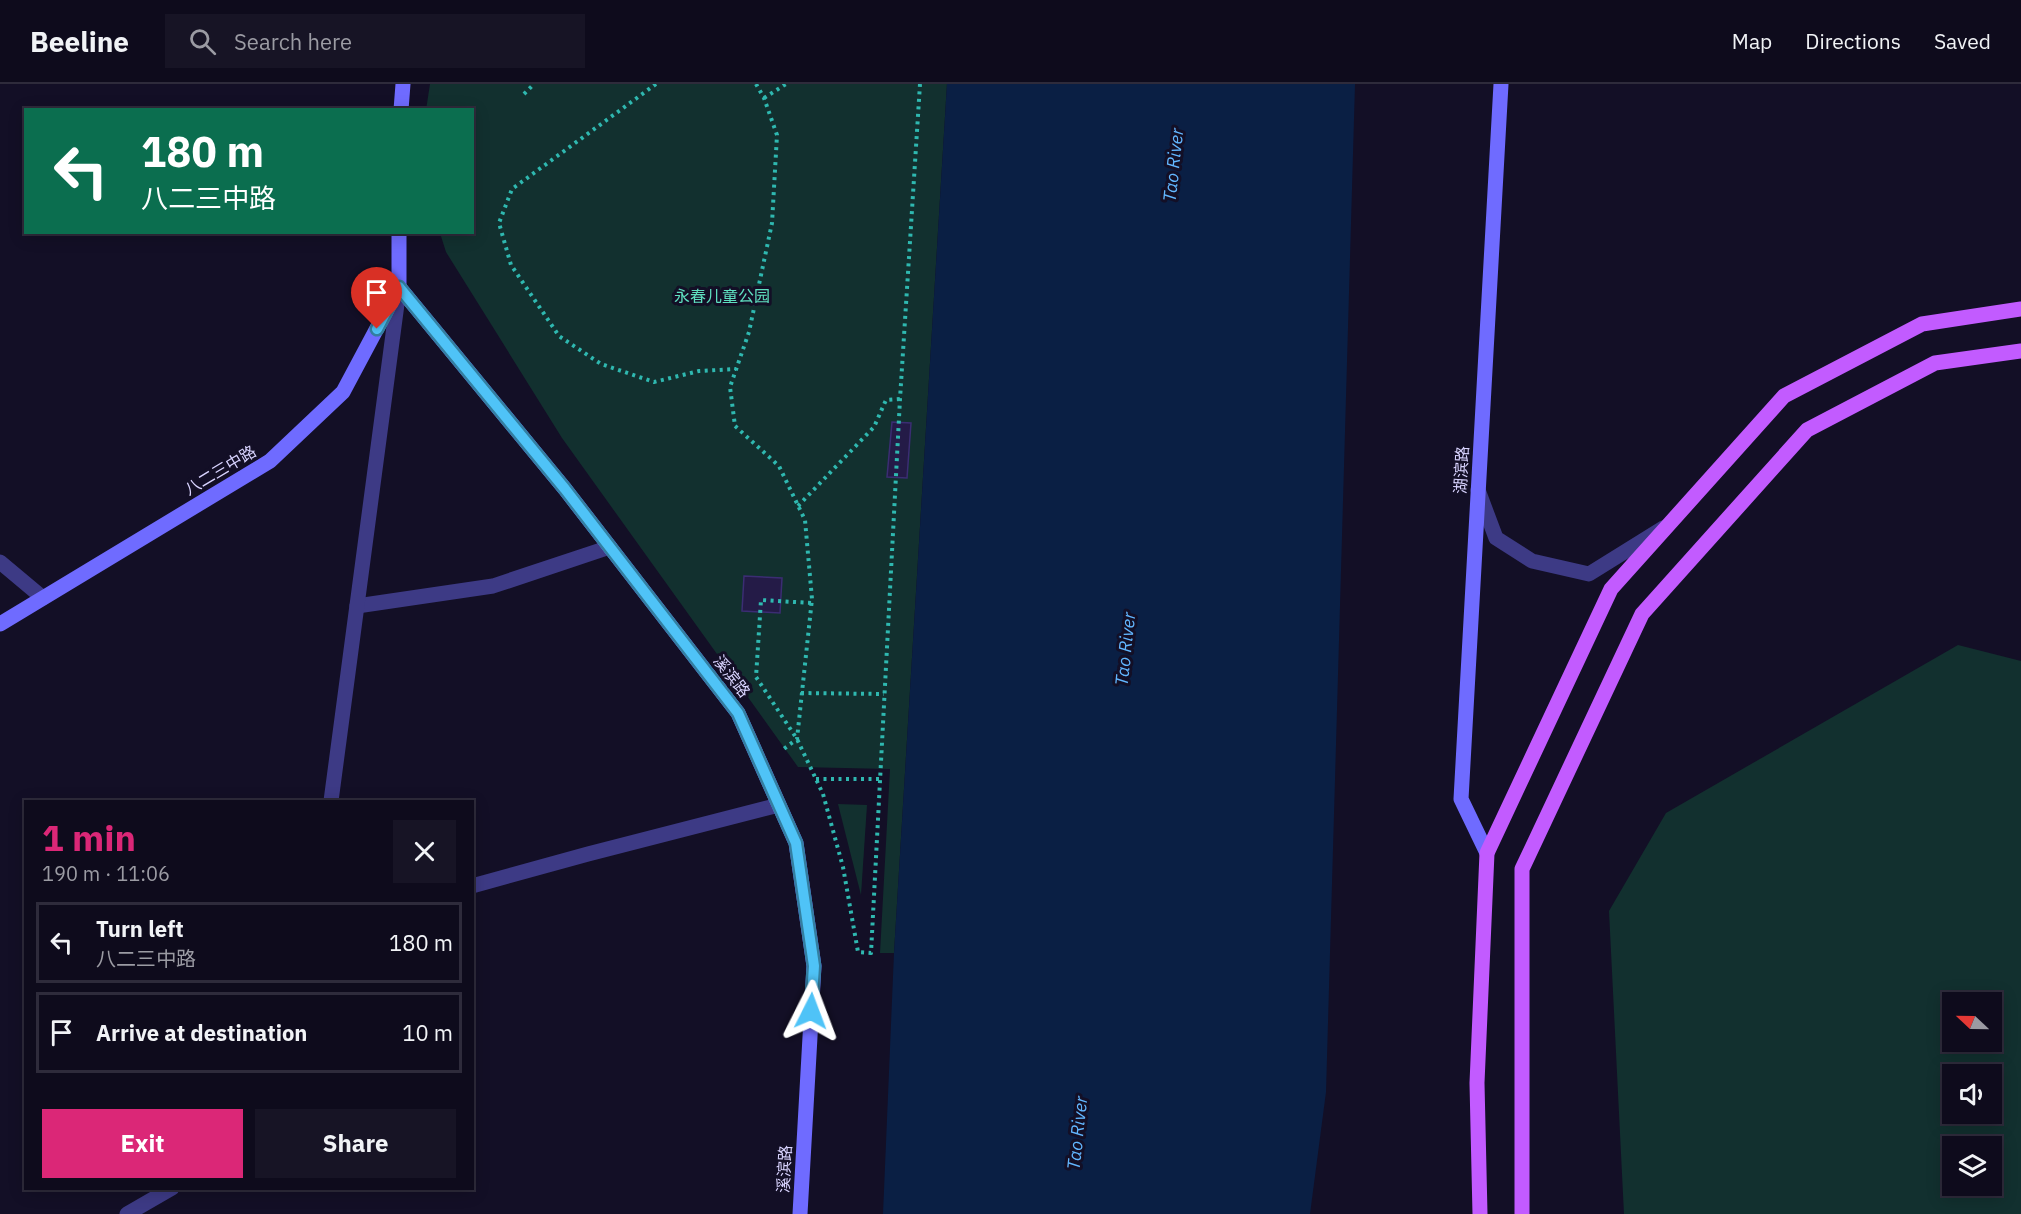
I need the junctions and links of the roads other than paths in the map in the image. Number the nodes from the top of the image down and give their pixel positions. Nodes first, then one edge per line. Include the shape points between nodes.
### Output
1 (402, 84) edge
2 (1501, 84) edge
3 (401, 108) edge
4 (399, 234) edge
5 (399, 287) junction
6 (2021, 309) edge
7 (2021, 351) edge
8 (1478, 489) junction
9 (1671, 523) junction
10 (610, 547) junction
11 (0, 562) edge
12 (43, 598) junction
13 (357, 606) junction
14 (0, 624) edge
15 (332, 800) edge
16 (779, 806) junction
17 (1487, 853) junction
18 (474, 885) edge
19 (169, 1190) edge
20 (127, 1214) edge
21 (800, 1214) edge
22 (1480, 1214) edge
23 (1522, 1214) edge

1 - 3 main road
2 - 8 main road, 湖滨路
4 - 5 main road, 八二三中路
5 - 10 main road, 溪滨路
5 - 12 main road, 八二三中路 via 343,392 270,461
5 - 13 street, 八二三中路
6 - 9 main road via 1922,324 1784,396
7 - 23 main road via 1935,363 1807,430 1642,614 1522,869
8 - 9 street via 1496,538 1532,561 1589,574
8 - 17 main road, 湖滨路 via 1461,799
9 - 17 main road via 1611,589
10 - 13 street via 493,586
10 - 16 main road, 溪滨路 via 738,713
11 - 12 street
12 - 14 main road, 八二三中路
13 - 15 street, 八二三中路
16 - 18 street
16 - 21 main road, 溪滨路 via 796,843 814,966
17 - 22 main road via 1478,1083
19 - 20 street

